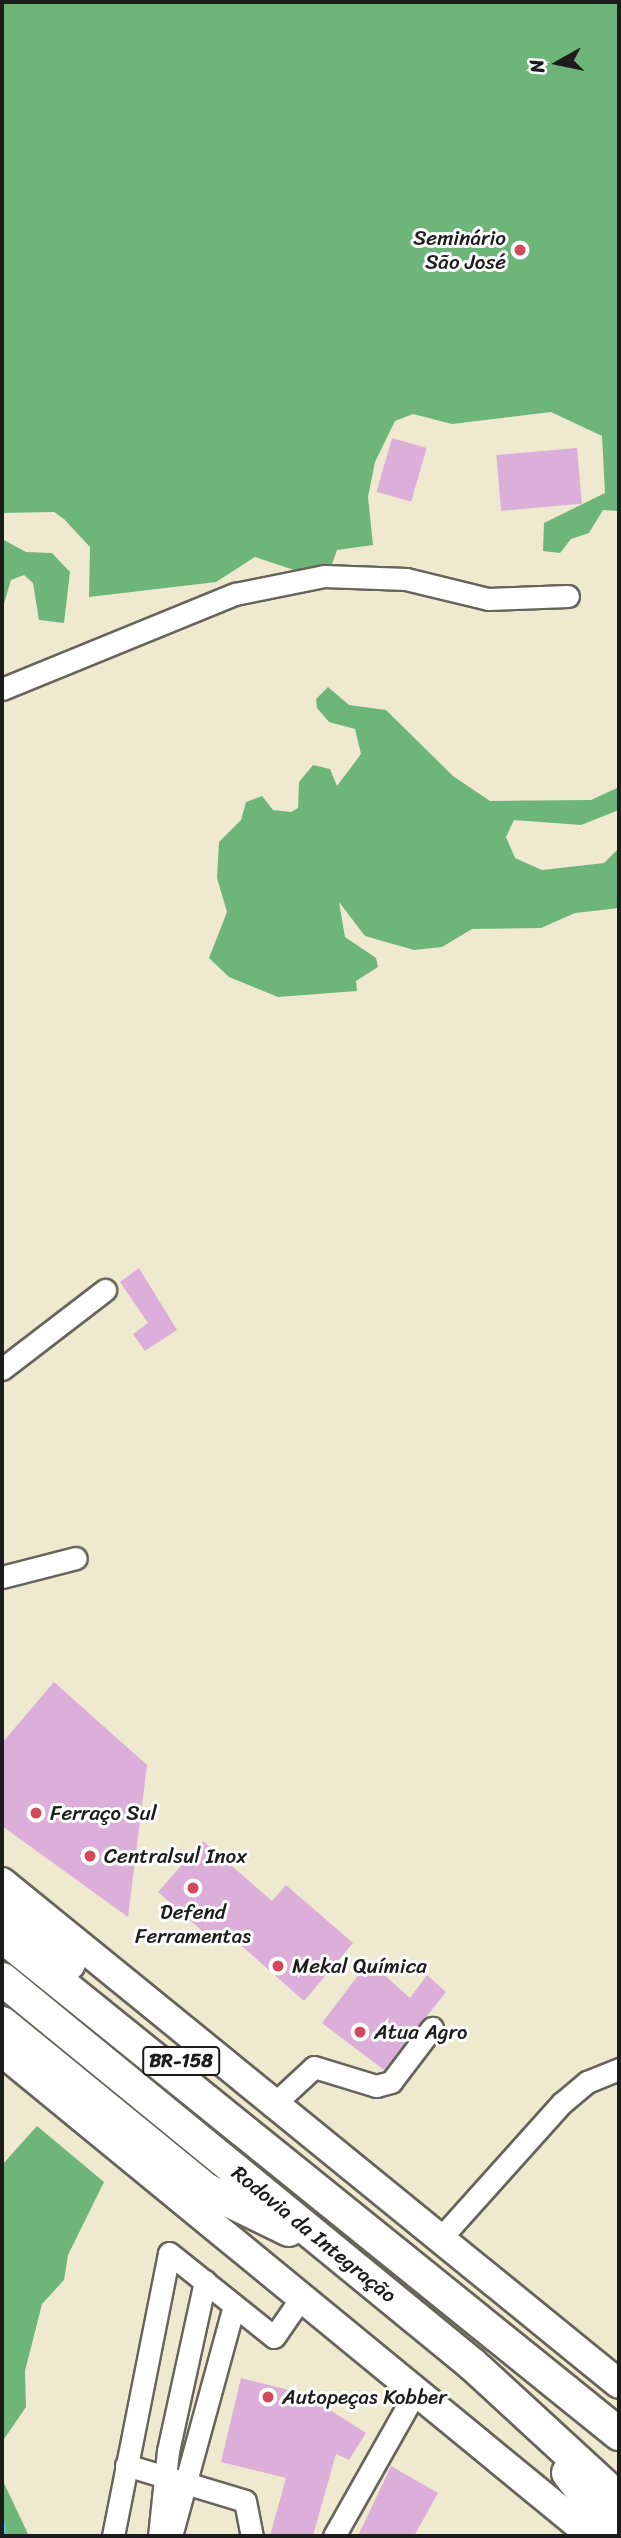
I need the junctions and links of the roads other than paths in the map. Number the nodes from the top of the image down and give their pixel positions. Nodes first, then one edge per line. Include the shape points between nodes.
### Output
1 (568, 596) dead end
2 (2, 689) edge
3 (105, 1290) dead end
4 (2, 1369) edge
5 (76, 1558) dead end
6 (2, 1577) edge
7 (2, 1882) edge
8 (2, 1905) edge
9 (2, 1936) edge
10 (2, 1979) edge
11 (2, 2024) edge
12 (432, 2028) dead end
13 (2, 2052) edge
14 (619, 2069) edge
15 (272, 2106) junction
16 (353, 2224) junction
17 (438, 2241) junction
18 (336, 2252) junction
19 (205, 2281) junction
20 (301, 2298) junction
21 (234, 2305) junction
22 (619, 2384) edge
23 (416, 2390) junction
24 (506, 2395) junction
25 (619, 2434) edge
26 (127, 2465) junction
27 (165, 2477) junction
28 (186, 2483) junction
29 (619, 2499) edge
30 (113, 2536) edge
31 (159, 2536) edge
32 (170, 2536) edge
33 (252, 2536) edge
34 (334, 2536) edge
35 (592, 2536) edge
36 (618, 2536) edge

1 - 2 street via 488,600 406,579 324,576 235,594
3 - 4 street
5 - 6 street
7 - 15 main road, BR-158
8 - 16 highway, BR-158 via 330,2191
9 - 16 highway, Rodovia da Integração / BR-158
10 - 18 highway, Rodovia da Integração / BR-158
11 - 18 highway, BR-158 via 207,2190
12 - 15 street via 391,2082 376,2086 314,2067
13 - 20 main road
14 - 17 street via 587,2082 562,2103
15 - 17 main road, BR-158
16 - 25 highway, Rodovia da Integração / BR-158
17 - 22 main road, BR-158
18 - 24 highway, Rodovia da Integração / BR-158
19 - 21 street
19 - 26 street via 169,2253
19 - 27 street
20 - 21 street via 274,2337
20 - 23 main road
21 - 28 street
23 - 34 street
23 - 35 main road
24 - 29 highway, Rodovia da Integração / BR-158
24 - 36 highway, BR-158
26 - 27 street
26 - 30 street
27 - 28 street
27 - 31 street
28 - 32 street
28 - 33 street via 245,2501

